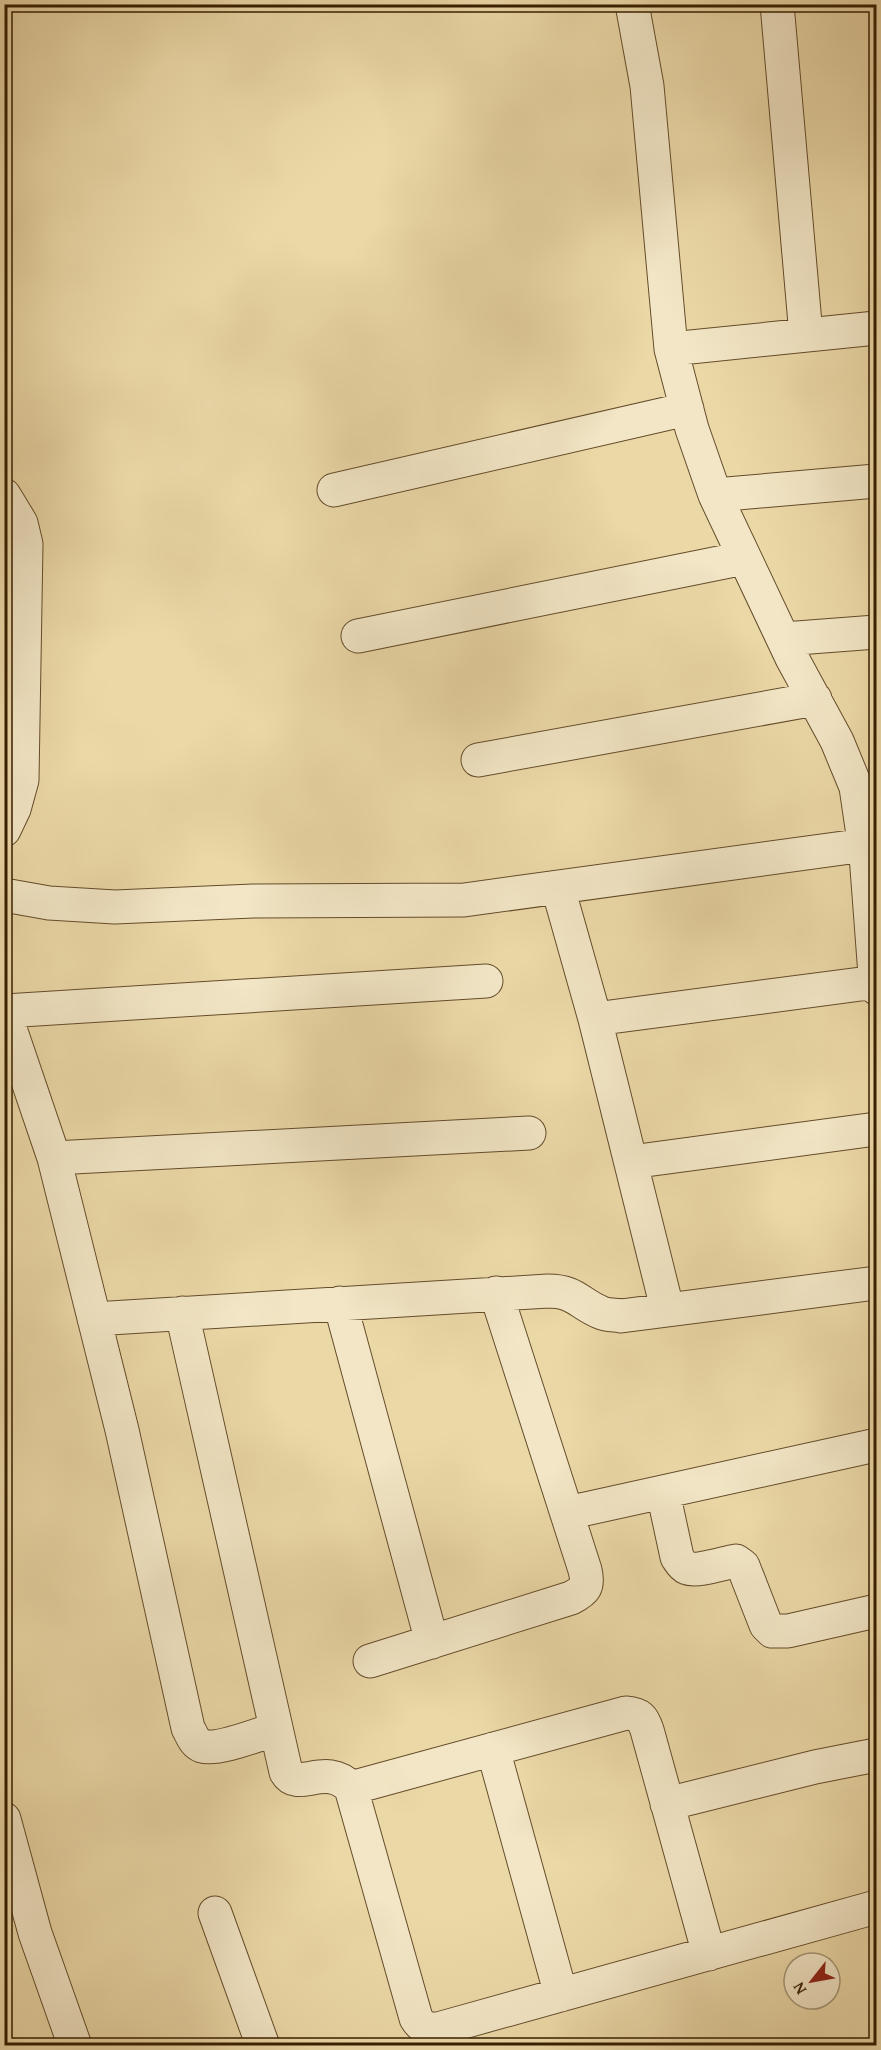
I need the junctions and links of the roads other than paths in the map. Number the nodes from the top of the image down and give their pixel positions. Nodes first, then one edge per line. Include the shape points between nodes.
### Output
1 (632, 4) edge
2 (777, 4) edge
3 (876, 328) edge
4 (806, 335) junction
5 (671, 349) junction
6 (687, 409) junction
7 (876, 481) edge
8 (334, 490) dead end
9 (4, 495) edge
10 (715, 495) junction
11 (744, 558) junction
12 (876, 632) edge
13 (358, 636) dead end
14 (784, 639) junction
15 (815, 699) junction
16 (478, 760) dead end
17 (4, 830) edge
18 (865, 845) junction
19 (558, 888) junction
20 (4, 895) edge
21 (486, 981) dead end
22 (876, 982) edge
23 (876, 988) edge
24 (5, 1011) edge
25 (595, 1019) junction
26 (876, 1129) edge
27 (529, 1133) dead end
28 (54, 1158) junction
29 (631, 1162) junction
30 (876, 1283) edge
31 (496, 1293) junction
32 (340, 1303) junction
33 (667, 1308) junction
34 (182, 1313) junction
35 (94, 1318) junction
36 (876, 1445) edge
37 (663, 1492) junction
38 (567, 1513) junction
39 (876, 1611) edge
40 (432, 1642) junction
41 (370, 1661) dead end
42 (276, 1728) junction
43 (493, 1749) junction
44 (876, 1755) edge
45 (351, 1788) junction
46 (667, 1804) junction
47 (4, 1819) edge
48 (876, 1907) edge
49 (215, 1913) dead end
50 (709, 1954) junction
51 (561, 1995) junction
52 (75, 2046) edge
53 (263, 2046) edge

1 - 5 street via 647,86
2 - 4 street
3 - 4 street
4 - 5 street
5 - 6 street
6 - 8 street
6 - 10 street
7 - 10 street
9 - 17 street via 21,523 26,544 26,583 22,780
10 - 11 street
11 - 13 street
11 - 14 street
12 - 14 street
14 - 15 street
15 - 16 street
15 - 18 street via 856,787
18 - 19 street
18 - 22 street
19 - 20 street via 464,900 253,901 115,907 49,903
19 - 25 street
21 - 24 street
22 - 23 street
22 - 25 street
24 - 28 street
25 - 29 street
26 - 29 street
27 - 28 street
28 - 35 street
29 - 33 street
30 - 33 street
31 - 32 street
31 - 33 street via 562,1291 604,1314 621,1316
31 - 38 street
32 - 34 street
32 - 40 street
34 - 35 street
34 - 42 street
35 - 42 street via 188,1728 202,1746 217,1746
36 - 37 street
37 - 38 street
37 - 39 street via 681,1563 696,1569 736,1561 743,1566 766,1625 772,1631 788,1631
38 - 40 street via 588,1583 584,1592
40 - 41 street
42 - 45 street via 289,1778 333,1776
43 - 45 street
43 - 46 street via 626,1713 637,1714 643,1719
43 - 51 street
44 - 46 street
45 - 51 street via 421,2026 438,2029
46 - 50 street
47 - 52 street via 35,1933
48 - 50 street
49 - 53 street
50 - 51 street

